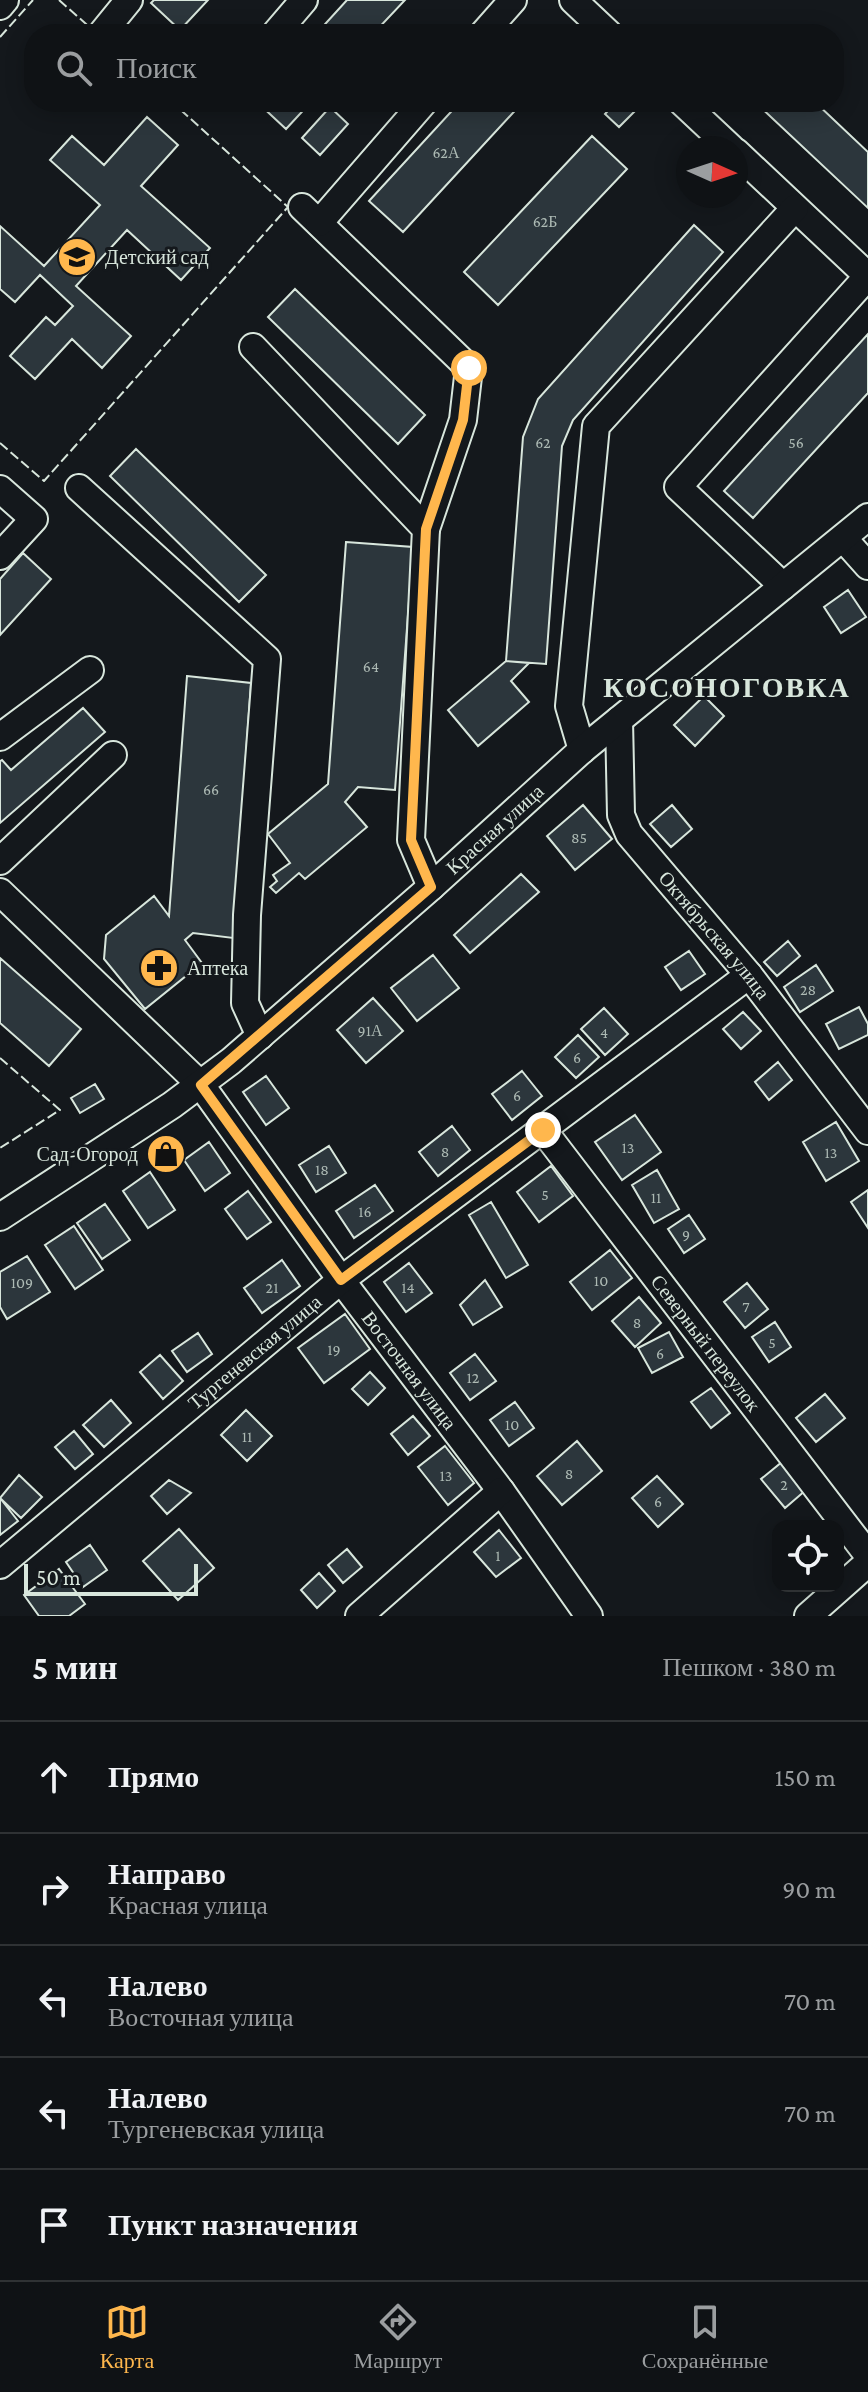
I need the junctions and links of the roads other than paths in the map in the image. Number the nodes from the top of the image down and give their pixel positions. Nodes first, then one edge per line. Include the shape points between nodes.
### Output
1 (5, 0) edge
2 (129, 0) edge
3 (304, 0) edge
4 (513, 0) edge
5 (573, 0) edge
6 (0, 6) edge
7 (110, 24) edge
8 (284, 24) edge
9 (492, 24) edge
10 (598, 24) edge
11 (414, 112) edge
12 (693, 112) edge
13 (718, 136) edge
14 (748, 163) edge
15 (795, 208) junction
16 (253, 347) dead end
17 (79, 488) dead end
18 (0, 489) edge
19 (868, 517) edge
20 (426, 529) junction
21 (843, 538) junction
22 (0, 556) edge
23 (868, 566) edge
24 (783, 586) junction
25 (90, 670) dead end
26 (619, 720) junction
27 (0, 737) edge
28 (582, 750) junction
29 (113, 755) dead end
30 (0, 861) edge
31 (431, 887) junction
32 (0, 892) edge
33 (749, 975) junction
34 (260, 1036) junction
35 (201, 1085) junction
36 (543, 1130) junction
37 (868, 1131) edge
38 (0, 1217) edge
39 (341, 1280) junction
40 (501, 1491) junction
41 (868, 1555) edge
42 (868, 1563) edge
43 (0, 1565) edge
44 (359, 1616) edge
45 (589, 1616) edge
46 (808, 1616) edge

1 - 6 street
2 - 7 street
3 - 8 street
4 - 9 street
5 - 10 street
11 - 20 street via 310,215 469,368 463,420
12 - 13 street
14 - 15 street
15 - 24 street via 868,276 678,487
15 - 28 street via 596,426 569,706
16 - 20 street
17 - 34 street via 267,659 245,1003
18 - 22 street via 34,519
19 - 21 street, Красная улица
20 - 31 street via 411,840
21 - 23 street
21 - 24 street, Красная улица
24 - 26 street, Красная улица
25 - 27 street
26 - 28 street, Красная улица
26 - 33 street, Октябрьская улица via 620,803 629,834
28 - 31 street, Красная улица
29 - 30 street
31 - 34 street, Красная улица
32 - 35 street, Восточная улица
33 - 36 street, Тургеневская улица
33 - 37 street, Октябрьская улица
34 - 35 street, Красная улица
35 - 38 street, Красная улица
35 - 39 street, Восточная улица
36 - 39 street, Тургеневская улица
36 - 41 street, Северный переулок
39 - 40 street, Восточная улица
39 - 43 street, Тургеневская улица
40 - 44 street
40 - 45 street, Восточная улица
42 - 46 street

